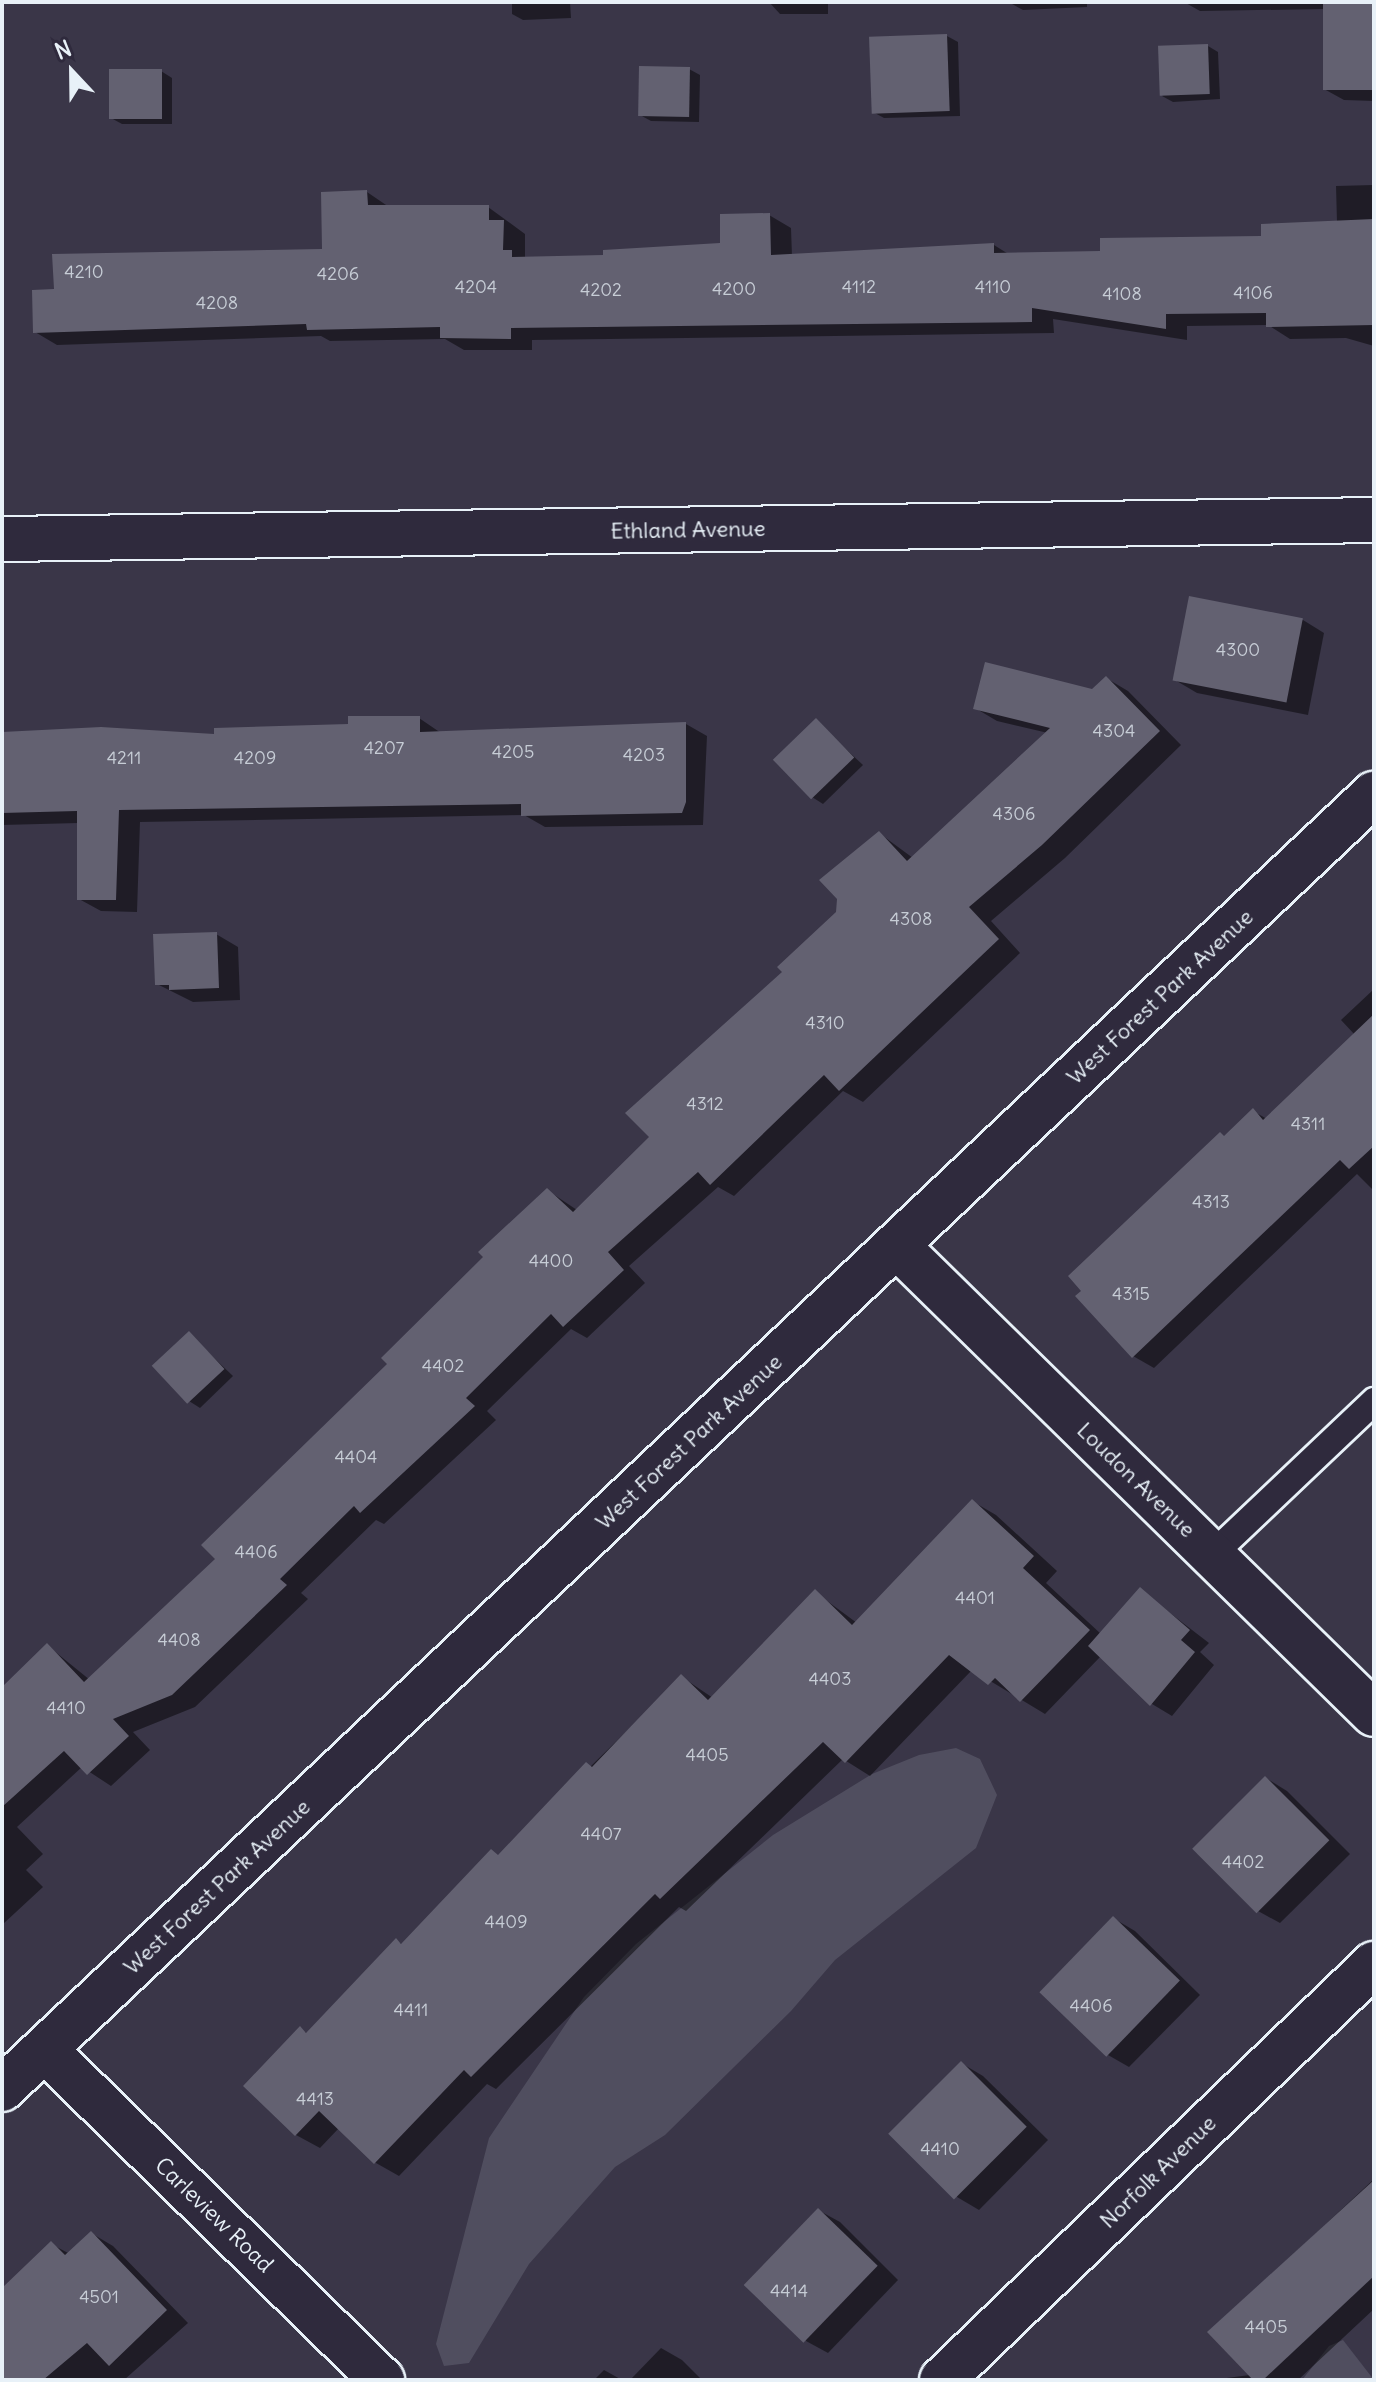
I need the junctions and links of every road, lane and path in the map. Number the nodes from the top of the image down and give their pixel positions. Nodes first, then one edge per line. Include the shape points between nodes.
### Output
1 (1374, 520) edge
2 (2, 539) edge
3 (1374, 794) edge
4 (897, 1246) junction
5 (1374, 1401) edge
6 (1212, 1555) junction
7 (1374, 1714) edge
8 (1374, 1964) edge
9 (45, 2050) junction
10 (2, 2089) edge
11 (382, 2380) edge
12 (942, 2380) edge

1 - 2 street, Ethland Avenue
3 - 4 street, West Forest Park Avenue
4 - 6 street, Loudon Avenue
4 - 9 street, West Forest Park Avenue
5 - 6 lane
6 - 7 street, Loudon Avenue
8 - 12 street, Norfolk Avenue
9 - 10 street, West Forest Park Avenue
9 - 11 street, Carleview Road

